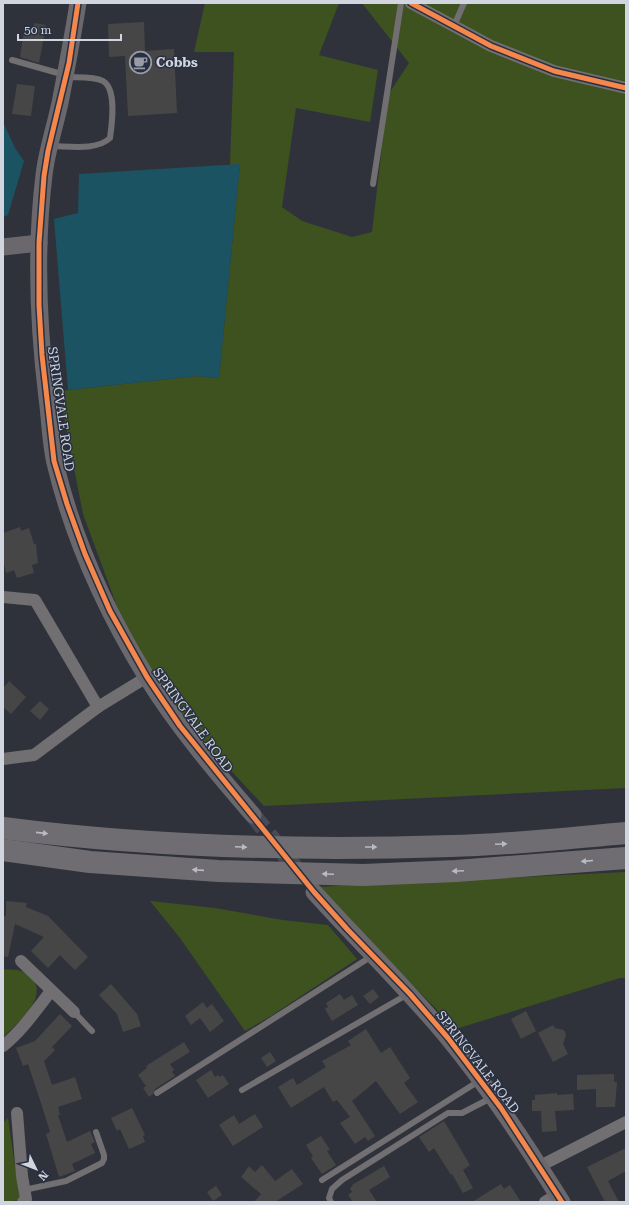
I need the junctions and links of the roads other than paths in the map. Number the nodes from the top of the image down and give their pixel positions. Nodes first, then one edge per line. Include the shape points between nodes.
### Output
1 (78, 3) edge
2 (401, 3) edge
3 (411, 3) edge
4 (464, 3) edge
5 (454, 26) junction
6 (12, 60) dead end
7 (65, 76) junction
8 (626, 88) edge
9 (49, 146) junction
10 (373, 184) dead end
11 (39, 243) junction
12 (3, 248) edge
13 (3, 597) edge
14 (147, 677) junction
15 (98, 707) junction
16 (3, 759) edge
17 (253, 815) tunnel mouth
18 (3, 828) edge
19 (626, 833) edge
20 (3, 850) edge
21 (626, 858) edge
22 (314, 892) tunnel mouth
23 (374, 956) junction
24 (21, 961) dead end
25 (51, 991) junction
26 (410, 994) junction
27 (74, 1012) joint
28 (92, 1031) dead end
29 (3, 1046) edge
30 (480, 1080) junction
31 (242, 1090) dead end
32 (158, 1093) dead end
33 (492, 1097) junction
34 (17, 1113) dead end
35 (626, 1122) edge
36 (96, 1132) dead end
37 (540, 1166) junction
38 (322, 1180) dead end
39 (24, 1190) junction
40 (555, 1200) edge
41 (23, 1202) edge
42 (331, 1202) edge

1 - 7 street, SPRINGVALE ROAD
2 - 10 lane
3 - 5 street
4 - 5 lane
5 - 8 street via 491,46 554,72
6 - 7 lane
7 - 9 street, SPRINGVALE ROAD
7 - 9 lane via 102,81 109,88 112,96 110,138 94,146
9 - 11 street, SPRINGVALE ROAD
11 - 12 street
11 - 14 street, SPRINGVALE ROAD via 42,355 54,461 85,554 110,611
13 - 15 street via 35,600
14 - 15 street
14 - 17 street, SPRINGVALE ROAD via 180,726
15 - 16 street via 34,755
18 -> 19 highway via 116,840 265,848 451,846
21 -> 20 highway via 456,871 363,874 218,871 90,862
22 - 23 street, SPRINGVALE ROAD
23 - 26 street, SPRINGVALE ROAD
23 - 32 lane
24 - 25 street
25 - 27 street
25 - 29 street via 29,1020
26 - 30 street, SPRINGVALE ROAD
26 - 31 lane
27 - 28 lane
30 - 33 street, SPRINGVALE ROAD
30 - 38 lane
33 - 37 street, SPRINGVALE ROAD
33 - 42 lane via 462,1113 448,1113 342,1180 332,1189 329,1198
34 - 39 street
35 - 37 street
36 - 39 lane via 104,1155 102,1162 66,1181
37 - 40 street, SPRINGVALE ROAD
39 - 41 street via 26,1199

